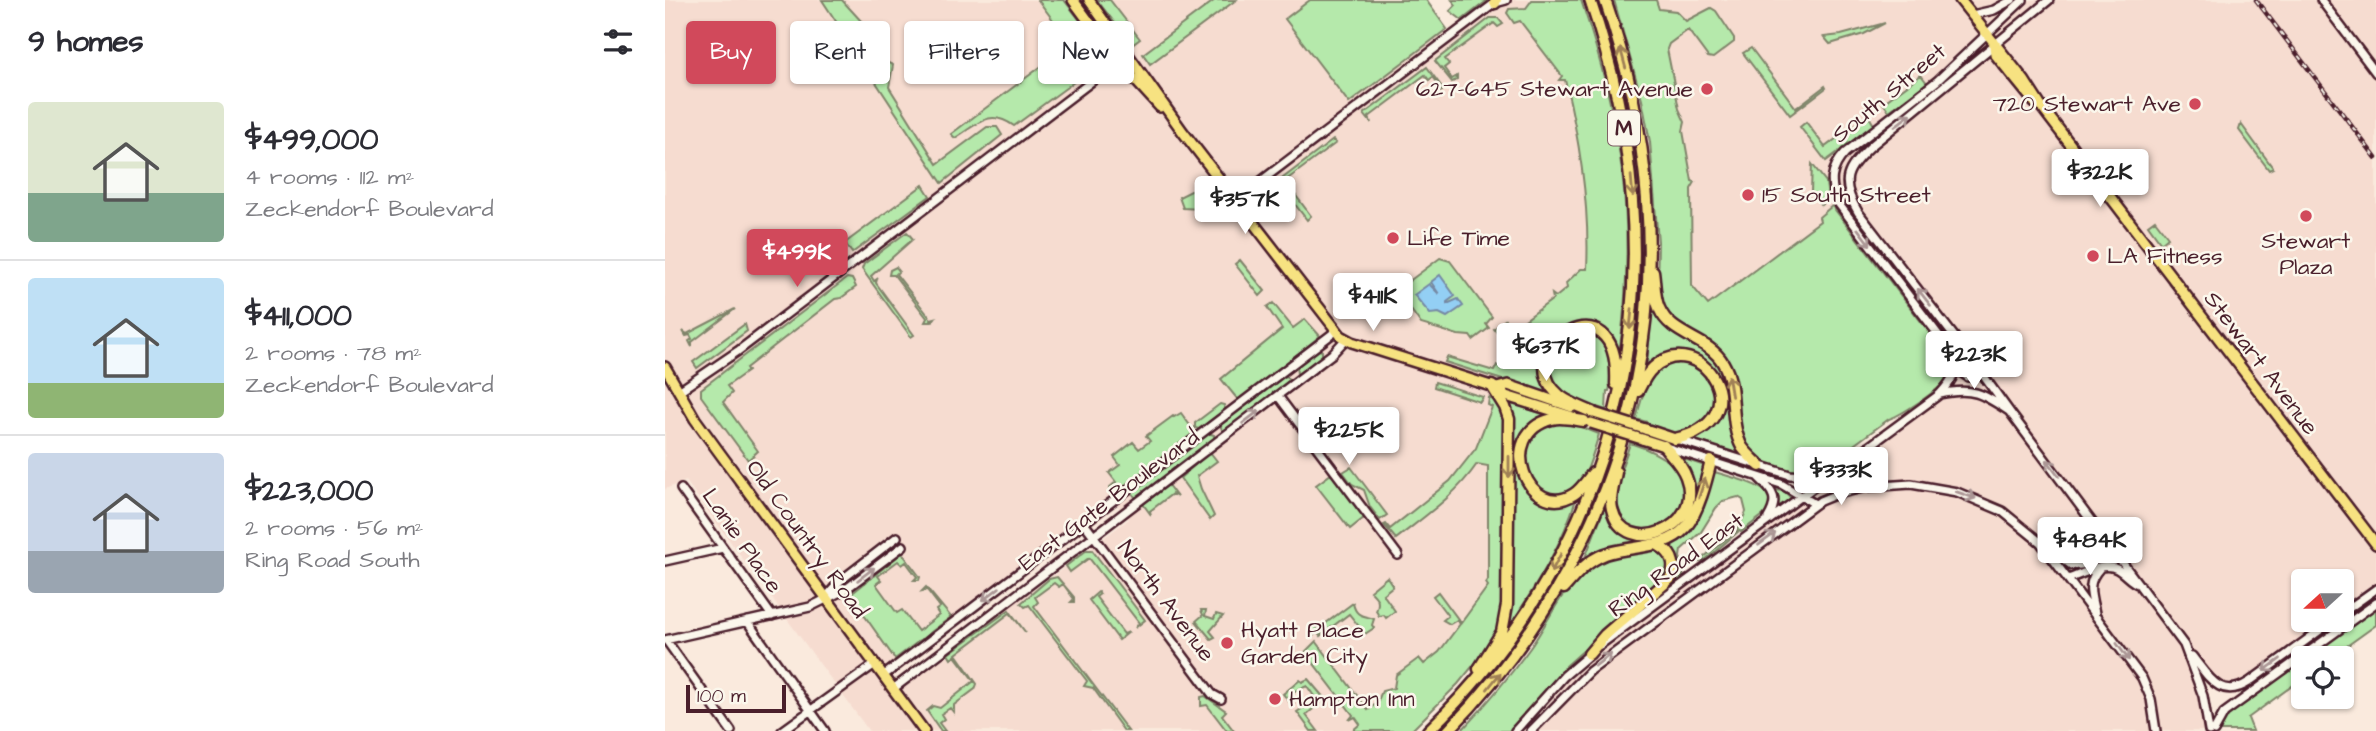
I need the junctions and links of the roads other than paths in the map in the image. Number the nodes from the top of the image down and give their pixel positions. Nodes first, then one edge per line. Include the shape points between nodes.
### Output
1 (1073, 0) edge
2 (1089, 0) edge
3 (1590, 0) edge
4 (1605, 0) edge
5 (1960, 0) edge
6 (2012, 0) edge
7 (2022, 0) edge
8 (2049, 0) edge
9 (2321, 0) edge
10 (1499, 1) edge
11 (1972, 15) junction
12 (1088, 21) edge
13 (1105, 21) edge
14 (1986, 35) junction
15 (1994, 45) junction
16 (1134, 60) edge
17 (2376, 73) edge
18 (1134, 78) edge
19 (1088, 84) edge
20 (1184, 131) junction
21 (1836, 165) junction
22 (1849, 171) junction
23 (1835, 197) junction
24 (1849, 198) junction
25 (1236, 200) junction
26 (1650, 246) junction
27 (1336, 331) junction
28 (1346, 339) junction
29 (1955, 359) junction
30 (1975, 363) junction
31 (665, 367) edge
32 (1287, 368) junction
33 (1297, 381) junction
34 (1495, 387) junction
35 (678, 391) junction
36 (1940, 394) junction
37 (1278, 396) junction
38 (1632, 404) junction
39 (2009, 411) junction
40 (1615, 412) junction
41 (1590, 419) junction
42 (1212, 425) junction
43 (1643, 434) junction
44 (1222, 439) junction
45 (1675, 439) junction
46 (1664, 446) junction
47 (1619, 450) junction
48 (1711, 461) junction
49 (1599, 464) junction
50 (1843, 466) junction
51 (1758, 471) junction
52 (681, 489) dead end
53 (1803, 495) junction
54 (1815, 504) junction
55 (1084, 523) junction
56 (2094, 523) junction
57 (1764, 524) junction
58 (1093, 536) junction
59 (897, 537) dead end
60 (2040, 542) junction
61 (1656, 544) junction
62 (2376, 544) edge
63 (904, 545) dead end
64 (723, 548) junction
65 (1398, 555) dead end
66 (665, 561) edge
67 (2100, 568) junction
68 (2068, 579) junction
69 (2141, 586) junction
70 (2376, 589) edge
71 (827, 597) junction
72 (2376, 603) edge
73 (2354, 605) edge
74 (1547, 607) junction
75 (2095, 615) junction
76 (772, 616) junction
77 (747, 621) junction
78 (2318, 632) edge
79 (666, 640) edge
80 (2187, 650) junction
81 (1589, 654) junction
82 (875, 664) junction
83 (883, 676) junction
84 (1469, 688) junction
85 (893, 689) junction
86 (1221, 699) dead end
87 (811, 710) junction
88 (731, 731) edge
89 (782, 731) edge
90 (825, 731) edge
91 (924, 731) edge
92 (1428, 731) edge
93 (1448, 731) edge
94 (1515, 731) edge
95 (1531, 731) edge
96 (2156, 731) edge
97 (2211, 731) edge

1 - 12 main road
2 - 13 main road
3 -> 40 highway, M via 1621,111 1634,208 1633,308
26 -> 4 highway, M via 1639,127
5 - 11 main road, Stewart Avenue
6 - 11 street
7 - 14 street, South Street
8 - 15 street, South Street
9 - 17 street
10 - 25 street
11 - 14 main road, Stewart Avenue
14 - 15 main road, Stewart Avenue
14 - 21 street, South Street
22 -> 15 street, South Street via 1871,146
15 - 62 main road, Stewart Avenue
16 - 20 main road
18 - 20 main road
19 - 35 street via 738,351
20 - 25 main road
21 - 22 street via 1846,163
21 - 23 street, South Street via 1831,179
22 - 24 street, South Street
23 - 24 street via 1841,192
23 -> 29 street
30 -> 24 street
25 - 27 main road
26 - 38 highway, M via 1646,320
51 -> 26 highway via 1738,438 1723,362 1711,348 1675,328 1661,313
27 - 28 main road
27 - 32 street, East Gate Boulevard
28 - 33 street, East Gate Boulevard
28 - 34 main road
29 - 30 street via 1968,377 1977,372
29 - 36 street via 1951,382
30 - 39 street
31 - 35 main road, Old Country Road
32 - 33 street
32 - 42 street, East Gate Boulevard
33 - 37 street, East Gate Boulevard
34 - 41 main road via 1508,385
34 -> 84 highway via 1509,419 1507,605 1502,632
35 - 71 main road, Old Country Road
36 - 39 street via 1960,390 1981,393
36 - 50 street, Ring Road East
44 -> 37 street, East Gate Boulevard
37 - 65 street
38 - 45 highway via 1650,371 1663,362 1685,358 1705,367 1719,389 1716,414 1699,432
38 - 47 highway, M
56 -> 39 street
40 - 41 highway via 1613,349 1597,331 1576,328 1553,344 1548,375 1562,398
40 - 49 highway, M
41 - 43 main road, bridge
41 - 49 highway via 1545,421 1532,431 1521,462 1524,476 1539,493 1551,498 1579,491
42 - 44 street
42 - 55 street, East Gate Boulevard
43 - 45 main road
43 - 46 main road
44 - 58 street, East Gate Boulevard
45 - 51 street
46 - 47 highway via 1684,472 1688,499 1674,525 1649,535 1627,530 1612,512
46 - 48 street
47 - 74 highway, M via 1588,531
48 - 51 street
61 -> 48 highway via 1674,537 1690,521
49 -> 84 highway, M via 1577,522 1543,587
50 - 51 street via 1800,477
50 - 53 street, Ring Road East
51 - 53 street
51 - 57 street via 1775,497
52 - 64 street, Lanie Place
53 - 54 street
53 - 57 street, Ring Road East
54 -> 60 street, Ring Road East via 1843,492 1883,485 1938,487 1993,506
95 -> 54 street, Ring Road East via 1599,663
55 - 58 street, North Avenue
55 -> 83 street, East Gate Boulevard
56 - 60 street via 2098,551 2083,565 2069,564
56 - 69 street
57 - 81 street, Ring Road East
58 - 85 street, East Gate Boulevard
58 - 86 street, North Avenue via 1212,694
59 - 71 street via 840,581
60 - 68 street
61 - 74 highway via 1591,561
61 - 81 highway via 1672,558 1671,578
71 -> 63 street via 846,589
64 - 66 street
64 - 76 street, Lanie Place
67 - 68 street
67 - 69 street via 2119,570
67 - 75 street via 2090,586
68 - 75 street
69 - 80 street
70 - 73 street
71 - 76 street via 810,607
71 - 82 main road, Old Country Road
72 - 97 street via 2224,713
93 -> 74 highway, M via 1497,677
75 -> 96 street via 2146,687
76 - 77 street
77 - 79 street
77 - 87 street
78 -> 80 street via 2236,688 2210,681
79 - 88 street
80 - 97 street
81 - 94 street, Ring Road East
82 - 83 main road, Old Country Road
82 - 87 street
83 - 85 main road, Old Country Road
84 - 92 highway, M
85 - 91 main road, Old Country Road
87 - 89 street
87 - 90 street

